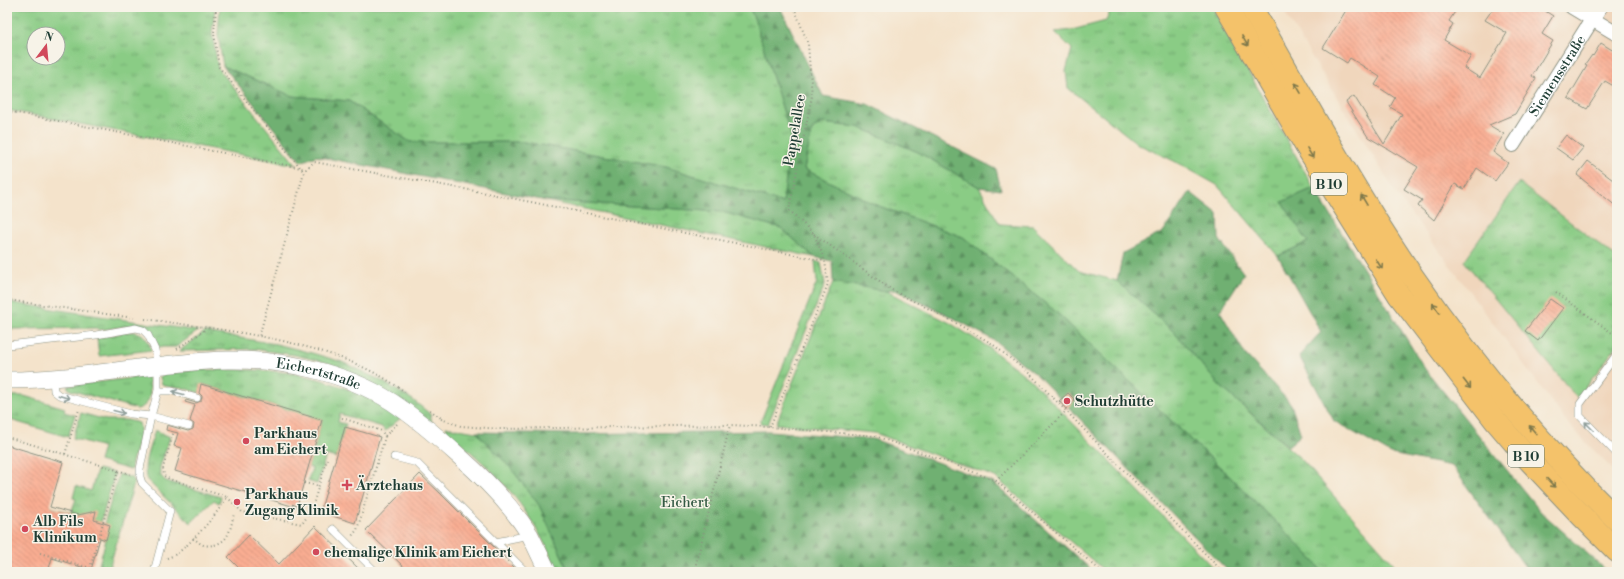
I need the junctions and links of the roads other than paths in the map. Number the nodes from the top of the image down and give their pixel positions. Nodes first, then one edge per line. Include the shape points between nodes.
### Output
1 (1226, 7) edge
2 (1251, 7) edge
3 (1572, 7) edge
4 (1600, 7) edge
5 (1593, 20) junction
6 (1617, 34) edge
7 (1513, 145) dead end
8 (7, 344) edge
9 (1617, 354) edge
10 (157, 358) junction
11 (53, 378) junction
12 (7, 380) edge
13 (158, 391) junction
14 (197, 398) dead end
15 (151, 416) junction
16 (189, 426) dead end
17 (1617, 454) edge
18 (394, 457) dead end
19 (1617, 520) edge
20 (333, 529) dead end
21 (529, 535) junction
22 (496, 542) junction
23 (1617, 551) edge
24 (154, 572) edge
25 (376, 572) edge
26 (526, 572) edge
27 (548, 572) edge

1 -> 23 highway, B 10 via 1306,146 1399,295 1495,420
19 -> 2 highway, B 10 via 1510,403 1413,277 1371,212
3 - 5 street
4 - 5 street, Siemensstraße
5 - 6 street
5 - 7 street, Siemensstraße
8 - 10 lane via 96,335 136,328 148,335
17 -> 9 lane via 1580,416 1580,404
10 - 11 street, Eichertstraße
10 - 13 lane
10 - 21 street, Eichertstraße via 246,360 302,367 370,390 391,402 435,435 476,471 501,498
11 - 12 street, Eichertstraße
11 -> 15 lane via 54,391 59,395 131,414
14 -> 13 lane via 172,391
13 - 15 lane
15 - 16 lane
15 - 24 lane via 140,477 142,483 170,511
18 - 22 lane via 417,463
20 - 25 lane
21 - 22 lane
21 - 27 street, Eichertstraße
22 - 26 lane

